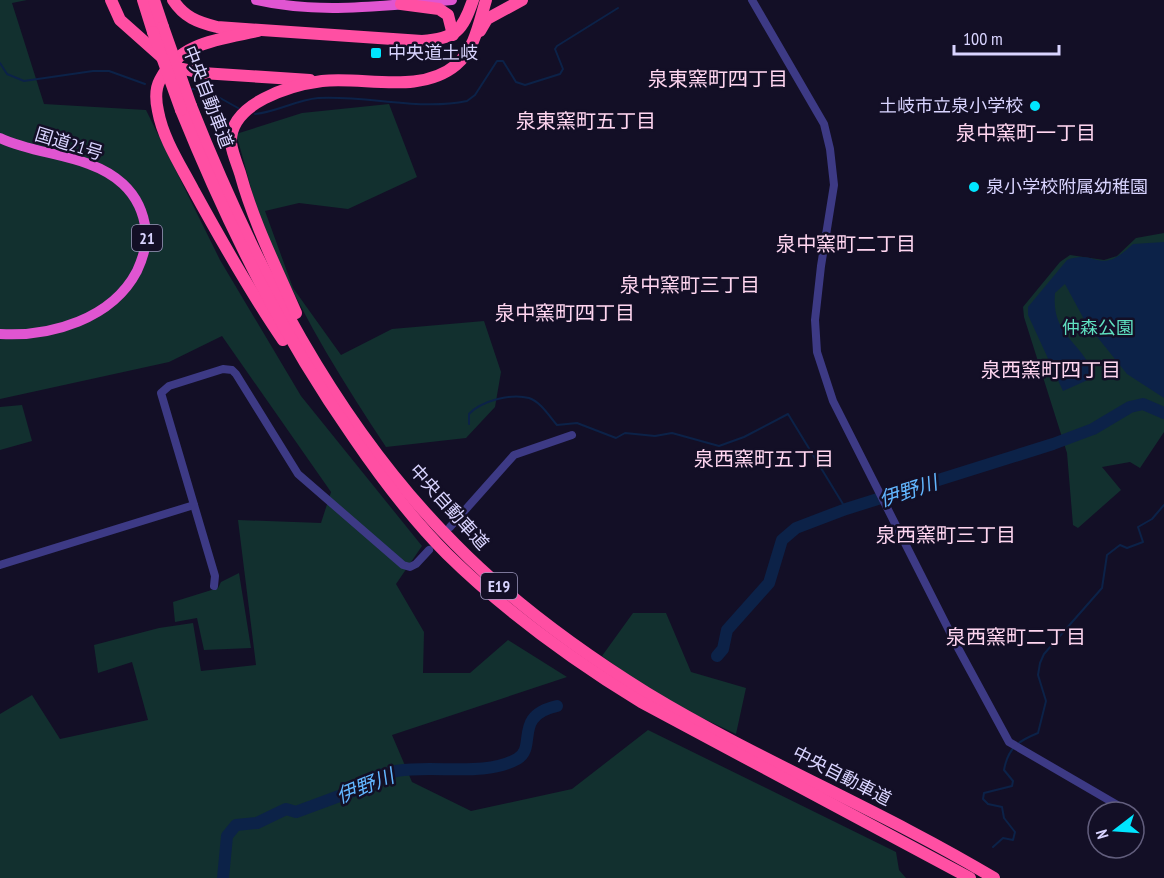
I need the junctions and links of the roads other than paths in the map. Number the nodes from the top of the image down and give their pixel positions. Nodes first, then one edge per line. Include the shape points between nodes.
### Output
1 (111, 0) edge
2 (143, 0) edge
3 (154, 0) edge
4 (173, 0) edge
5 (262, 0) edge
6 (276, 0) edge
7 (328, 0) edge
8 (452, 0) edge
9 (472, 0) edge
10 (486, 0) edge
11 (522, 0) edge
12 (752, 0) edge
13 (401, 4) junction
14 (158, 29) junction
15 (258, 32) junction
16 (453, 35) junction
17 (474, 41) junction
18 (323, 81) junction
19 (186, 108) junction
20 (0, 138) edge
21 (0, 334) edge
22 (329, 382) junction
23 (345, 426) junction
24 (572, 435) dead end
25 (194, 505) junction
26 (450, 527) dead end
27 (429, 550) dead end
28 (0, 565) edge
29 (214, 586) dead end
30 (1108, 800) edge
31 (970, 878) edge
32 (994, 878) edge

1 - 18 highway via 120,20 170,64 202,73
2 - 14 highway, 中央自動車道 / E19
3 - 14 highway, 中央自動車道 / E19
4 - 15 highway via 181,12 198,22
5 - 13 highway via 325,8
6 - 7 highway
8 - 13 highway
9 - 16 highway via 467,18
10 - 17 highway
11 - 17 highway via 487,19
12 - 30 street via 824,124 834,185 815,320 817,352 833,401 1009,742
13 - 16 highway via 439,9 447,15
14 - 19 highway, 中央自動車道 / E19, bridge
15 - 16 highway via 422,41
15 - 23 highway via 206,42 183,52 160,78 158,111 183,170 258,304
17 - 18 highway via 456,65 432,77 414,81
18 - 22 highway via 276,95 243,112 233,128 231,143 255,216
19 - 22 highway, 中央自動車道 / E19 via 242,227
19 - 23 highway, 中央自動車道 / E19 via 233,232 292,344
20 - 21 highway, 国道21号 / 21 via 102,170 121,182 135,196 147,240 131,282 100,310 62,328
22 - 32 highway, 中央自動車道 / E19 via 426,513 489,577 562,636 686,715 908,829
23 - 31 highway, 中央自動車道 / E19 via 391,490 446,553 555,646 681,725
24 - 26 street via 514,455
25 - 27 street via 162,393 168,386 223,369 232,370 306,483 403,565 416,564
25 - 28 street
25 - 29 street via 215,576

